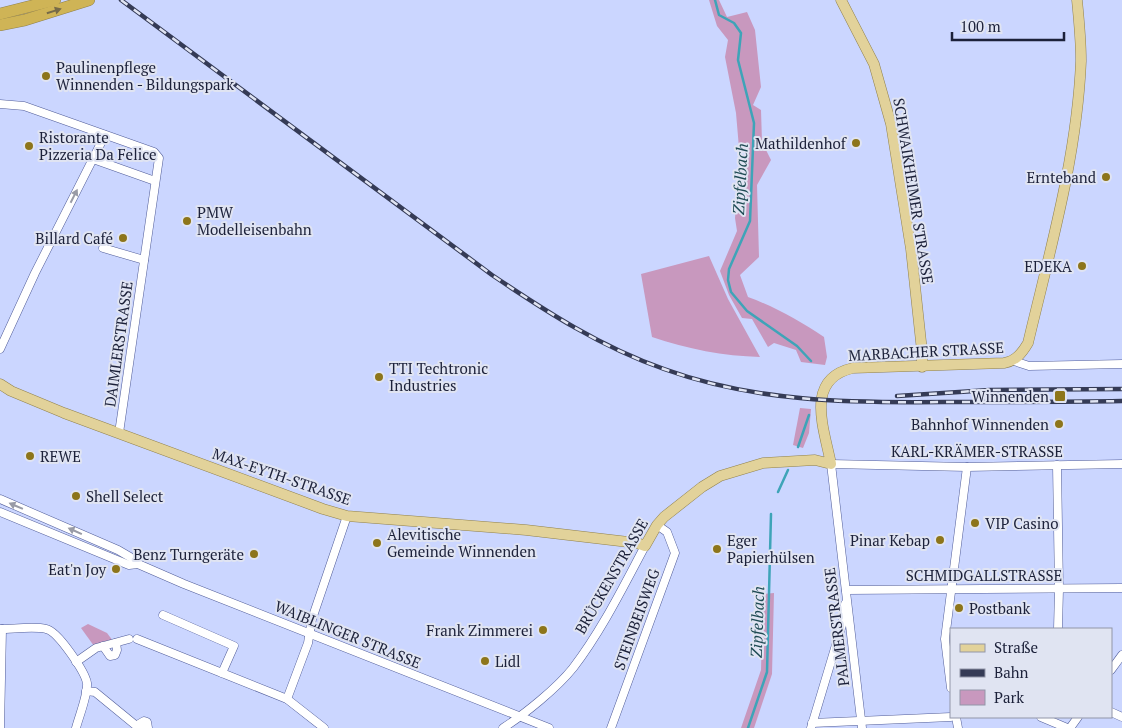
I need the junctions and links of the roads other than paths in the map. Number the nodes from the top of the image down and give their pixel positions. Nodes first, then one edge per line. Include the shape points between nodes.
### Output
1 (55, 0) edge
2 (841, 0) edge
3 (1077, 0) edge
4 (86, 1) edge
5 (0, 14) edge
6 (0, 25) edge
7 (0, 104) edge
8 (104, 135) junction
9 (93, 159) junction
10 (155, 181) junction
11 (103, 248) dead end
12 (144, 260) junction
13 (0, 349) edge
14 (1014, 361) junction
15 (1122, 364) edge
16 (922, 367) junction
17 (0, 384) edge
18 (11, 391) junction
19 (0, 394) edge
20 (119, 433) junction
21 (831, 464) junction
22 (1122, 464) edge
23 (1057, 465) junction
24 (968, 467) junction
25 (0, 499) edge
26 (0, 512) edge
27 (347, 516) junction
28 (657, 525) junction
29 (645, 546) junction
30 (138, 564) junction
31 (1122, 588) edge
32 (1059, 589) junction
33 (846, 590) junction
34 (952, 590) junction
35 (162, 616) dead end
36 (1058, 628) edge
37 (1, 629) edge
38 (310, 633) junction
39 (1122, 655) edge
40 (76, 662) junction
41 (1112, 669) edge
42 (222, 673) junction
43 (1, 678) edge
44 (950, 680) edge
45 (86, 691) junction
46 (287, 699) junction
47 (0, 704) edge
48 (519, 717) junction
49 (950, 717) edge
50 (1043, 718) edge
51 (1077, 718) edge
52 (862, 725) edge
53 (811, 726) edge
54 (0, 728) edge
55 (76, 728) edge
56 (140, 728) edge
57 (148, 728) edge
58 (324, 728) edge
59 (503, 728) edge
60 (549, 728) edge
61 (611, 728) edge
62 (1068, 728) edge

1 - 5 highway
2 - 16 main road, SCHWAIKHEIMER STRASSE via 874,64 892,124 911,249
3 - 14 main road, MARBACHER STRASSE via 1081,60 1070,164 1028,343
6 -> 4 highway
7 - 8 street via 24,106
8 - 9 street
8 - 10 street, DAIMLERSTRASSE via 158,154
9 - 10 street
13 -> 9 street
10 - 12 street, DAIMLERSTRASSE
11 - 12 street
12 - 20 street, DAIMLERSTRASSE
14 - 15 street via 1028,366
14 - 16 main road, MARBACHER STRASSE
16 - 21 main road, MARBACHER STRASSE via 853,368 830,378 823,390 821,403
17 - 18 main road, MAX-EYTH-STRASSE
18 - 19 main road
18 - 20 main road, MAX-EYTH-STRASSE
20 - 27 main road, MAX-EYTH-STRASSE
21 - 24 street, KARL-KRÄMER-STRASSE
21 - 28 main road, BRÜCKENSTRASSE via 819,460 783,460 740,468 702,487
21 - 33 street, PALMERSTRASSE
22 - 23 street, KARL-KRÄMER-STRASSE
23 - 24 street, KARL-KRÄMER-STRASSE
23 - 32 street
24 - 34 street
30 -> 25 street, WAIBLINGER STRASSE via 118,550
26 - 30 street, WAIBLINGER STRASSE via 129,565
27 - 29 main road, MAX-EYTH-STRASSE via 571,534
27 - 38 street
28 - 29 main road, BRÜCKENSTRASSE
28 - 61 street, STEINBEISWEG via 667,532 675,553
29 - 48 street, BRÜCKENSTRASSE via 606,618 572,669
30 - 38 street, WAIBLINGER STRASSE
31 - 32 street, SCHMIDGALLSTRASSE
32 - 34 street, SCHMIDGALLSTRASSE
32 - 36 street
33 - 34 street, SCHMIDGALLSTRASSE
33 - 52 street, PALMERSTRASSE
33 - 53 street via 842,625
34 - 44 street via 945,639
35 - 42 street via 234,646
37 - 40 street via 47,629 56,634
37 - 43 street
38 - 46 street
38 - 48 street, WAIBLINGER STRASSE
39 - 41 street
40 - 42 street via 103,646 110,656 114,655 116,643 133,639
40 - 45 street via 87,682
42 - 46 street
43 - 47 street
45 - 55 street
45 - 56 street via 95,692
46 - 58 street
47 - 54 street
48 - 59 street, BRÜCKENSTRASSE
48 - 60 street, WAIBLINGER STRASSE
49 - 52 street
50 - 62 street
51 - 62 street
52 - 53 street
56 - 57 street via 139,724 144,721 148,722

